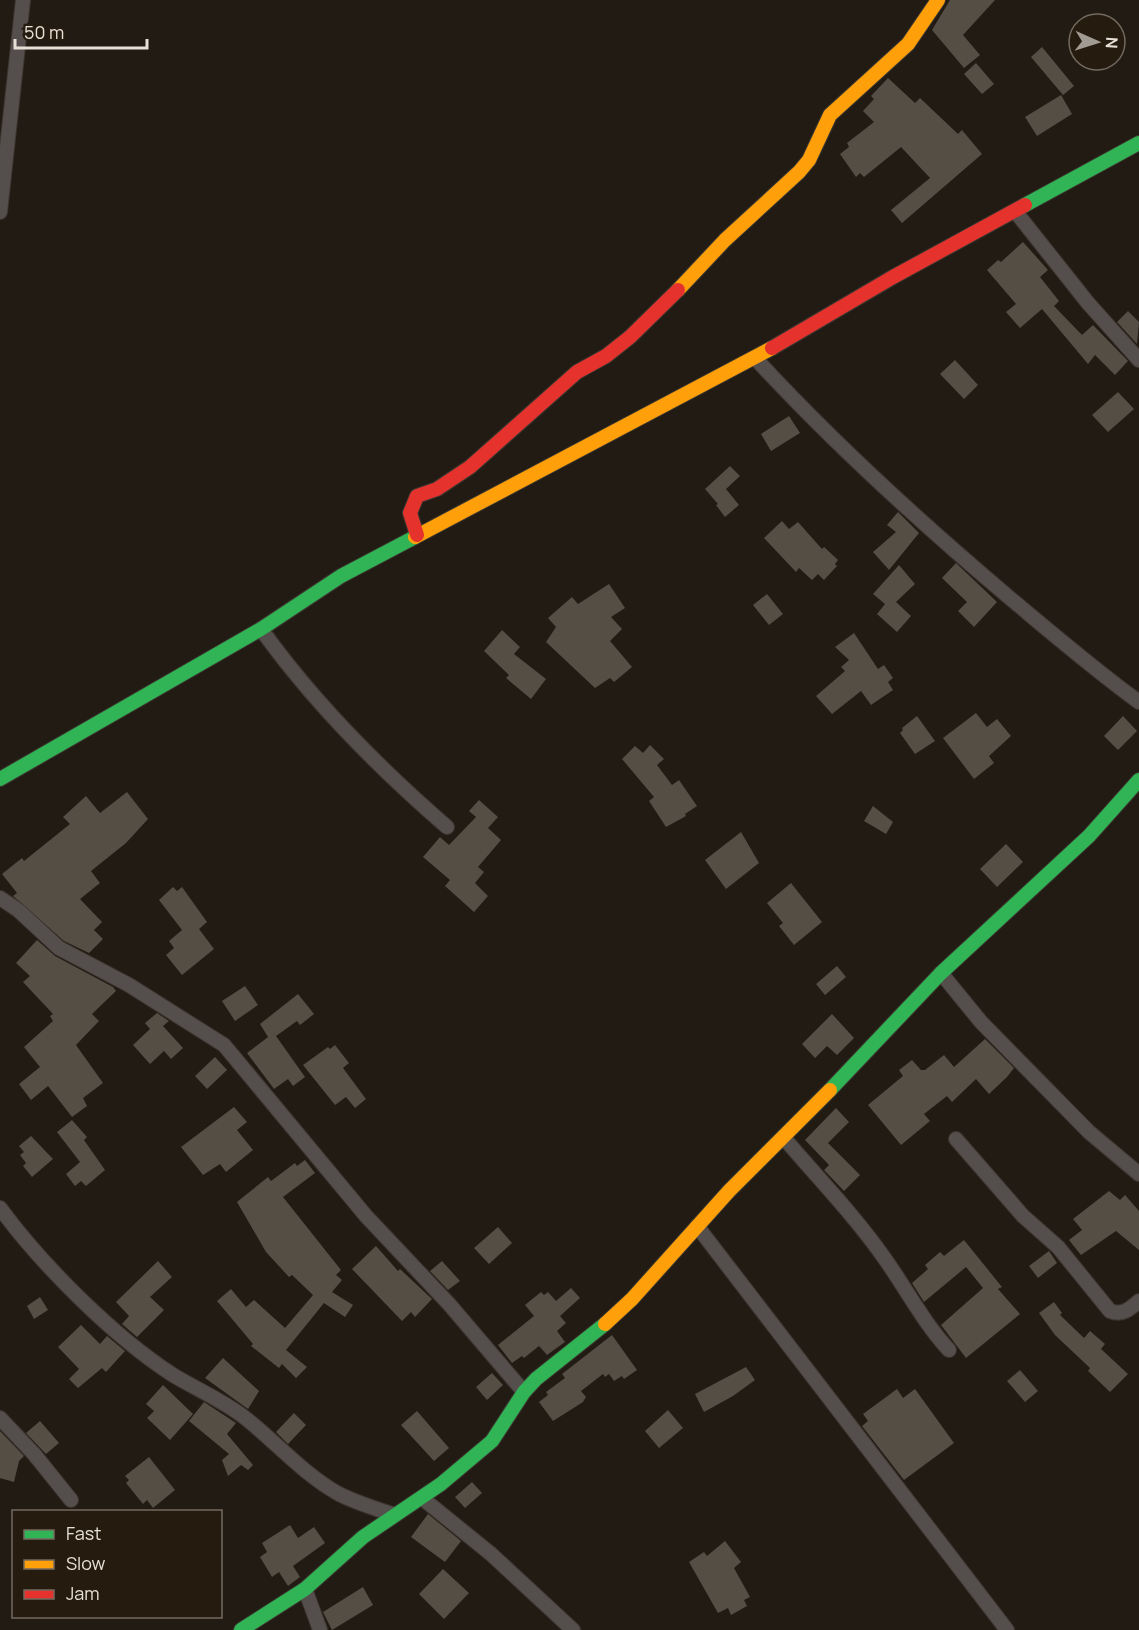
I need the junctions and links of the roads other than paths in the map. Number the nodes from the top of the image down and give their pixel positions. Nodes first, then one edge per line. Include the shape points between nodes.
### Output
1 (23, 0) edge
2 (938, 0) edge
3 (1139, 143) edge
4 (1015, 211) junction
5 (0, 212) edge
6 (755, 358) junction
7 (1139, 360) edge
8 (417, 535) junction
9 (261, 629) junction
10 (1139, 702) edge
11 (0, 779) edge
12 (1139, 780) edge
13 (447, 828) dead end
14 (0, 898) edge
15 (941, 973) junction
16 (784, 1138) junction
17 (956, 1139) dead end
18 (1139, 1174) edge
19 (0, 1208) edge
20 (697, 1226) junction
21 (1139, 1301) edge
22 (949, 1350) dead end
23 (524, 1392) junction
24 (0, 1418) edge
25 (422, 1498) junction
26 (71, 1500) dead end
27 (395, 1515) junction
28 (305, 1589) junction
29 (241, 1630) edge
30 (320, 1630) edge
31 (573, 1630) edge
32 (1007, 1630) edge

1 - 5 street
2 - 8 street via 908,44 830,115 809,160 799,172 725,240 646,322 606,356 577,372 470,467 442,486 417,496 410,513
3 - 4 street
4 - 6 street
4 - 7 street
6 - 8 street
6 - 10 street via 850,456 937,537
8 - 9 street via 341,576
9 - 11 street
9 - 13 street via 347,731
12 - 15 street via 1089,836
14 - 23 street via 59,948 121,980 224,1045 366,1216
15 - 16 street
15 - 18 street via 981,1022 1080,1124
16 - 20 street
16 - 22 street via 867,1234 931,1331
17 - 21 street via 1023,1216 1058,1247 1110,1311 1125,1312
19 - 27 street via 23,1240 70,1287 172,1374 242,1415 340,1494
20 - 23 street via 632,1299
20 - 32 street
23 - 25 street via 492,1440
24 - 26 street
25 - 27 street
25 - 31 street via 491,1554
27 - 28 street via 363,1537
28 - 29 street
28 - 30 street

